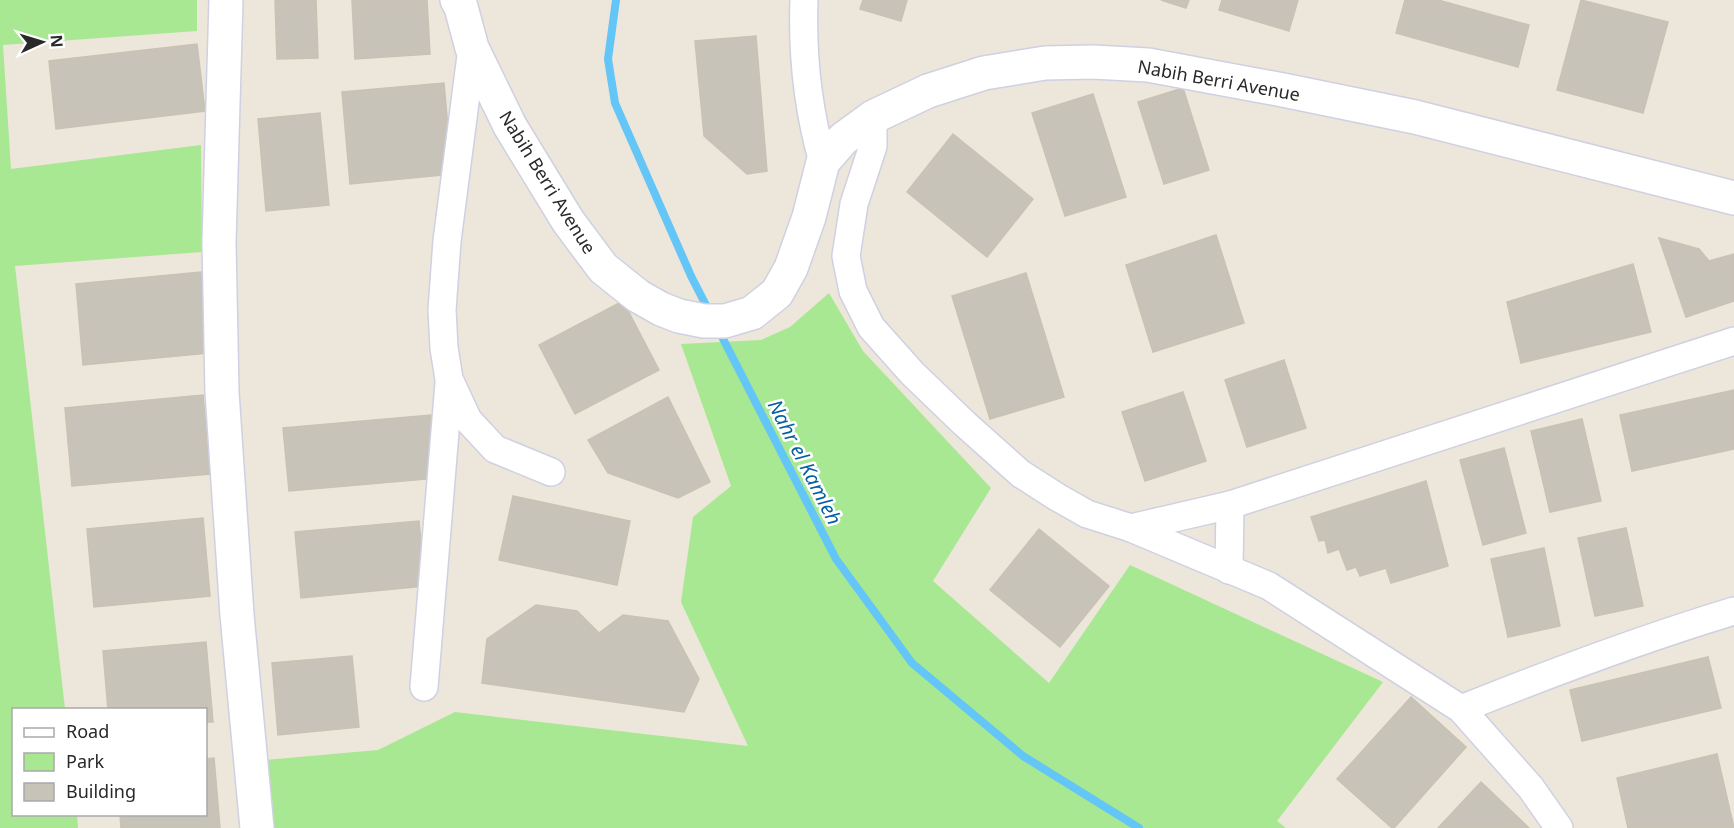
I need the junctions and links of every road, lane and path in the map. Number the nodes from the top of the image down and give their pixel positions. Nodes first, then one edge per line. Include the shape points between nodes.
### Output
1 (226, 0) edge
2 (457, 0) edge
3 (804, 0) edge
4 (472, 48) junction
5 (873, 117) junction
6 (823, 162) junction
7 (1734, 198) edge
8 (1734, 341) edge
9 (449, 379) junction
10 (551, 472) dead end
11 (1230, 505) junction
12 (1131, 528) junction
13 (1229, 570) junction
14 (1734, 612) edge
15 (424, 687) dead end
16 (1461, 709) junction
17 (256, 828) edge
18 (1559, 828) edge

1 - 17 street via 219,242 222,392
2 - 4 street, Nabih Berri Avenue
3 - 6 street via 806,78
4 - 6 street, Nabih Berri Avenue via 540,177 603,268 638,296 679,316 725,321 752,313 777,293 791,268 809,217
4 - 9 street via 442,310
5 - 6 street, Nabih Berri Avenue via 843,139
5 - 7 street, Nabih Berri Avenue via 928,91 984,73 1045,63 1148,65 1416,117
5 - 12 street via 873,146 854,204 846,256 853,291 871,327 964,424 1021,474 1087,514
8 - 11 street
9 - 10 street via 468,420 495,448
9 - 15 street
11 - 12 street
11 - 13 street
12 - 13 street
13 - 16 street via 1269,586
14 - 16 street via 1677,628
16 - 18 street via 1531,788

